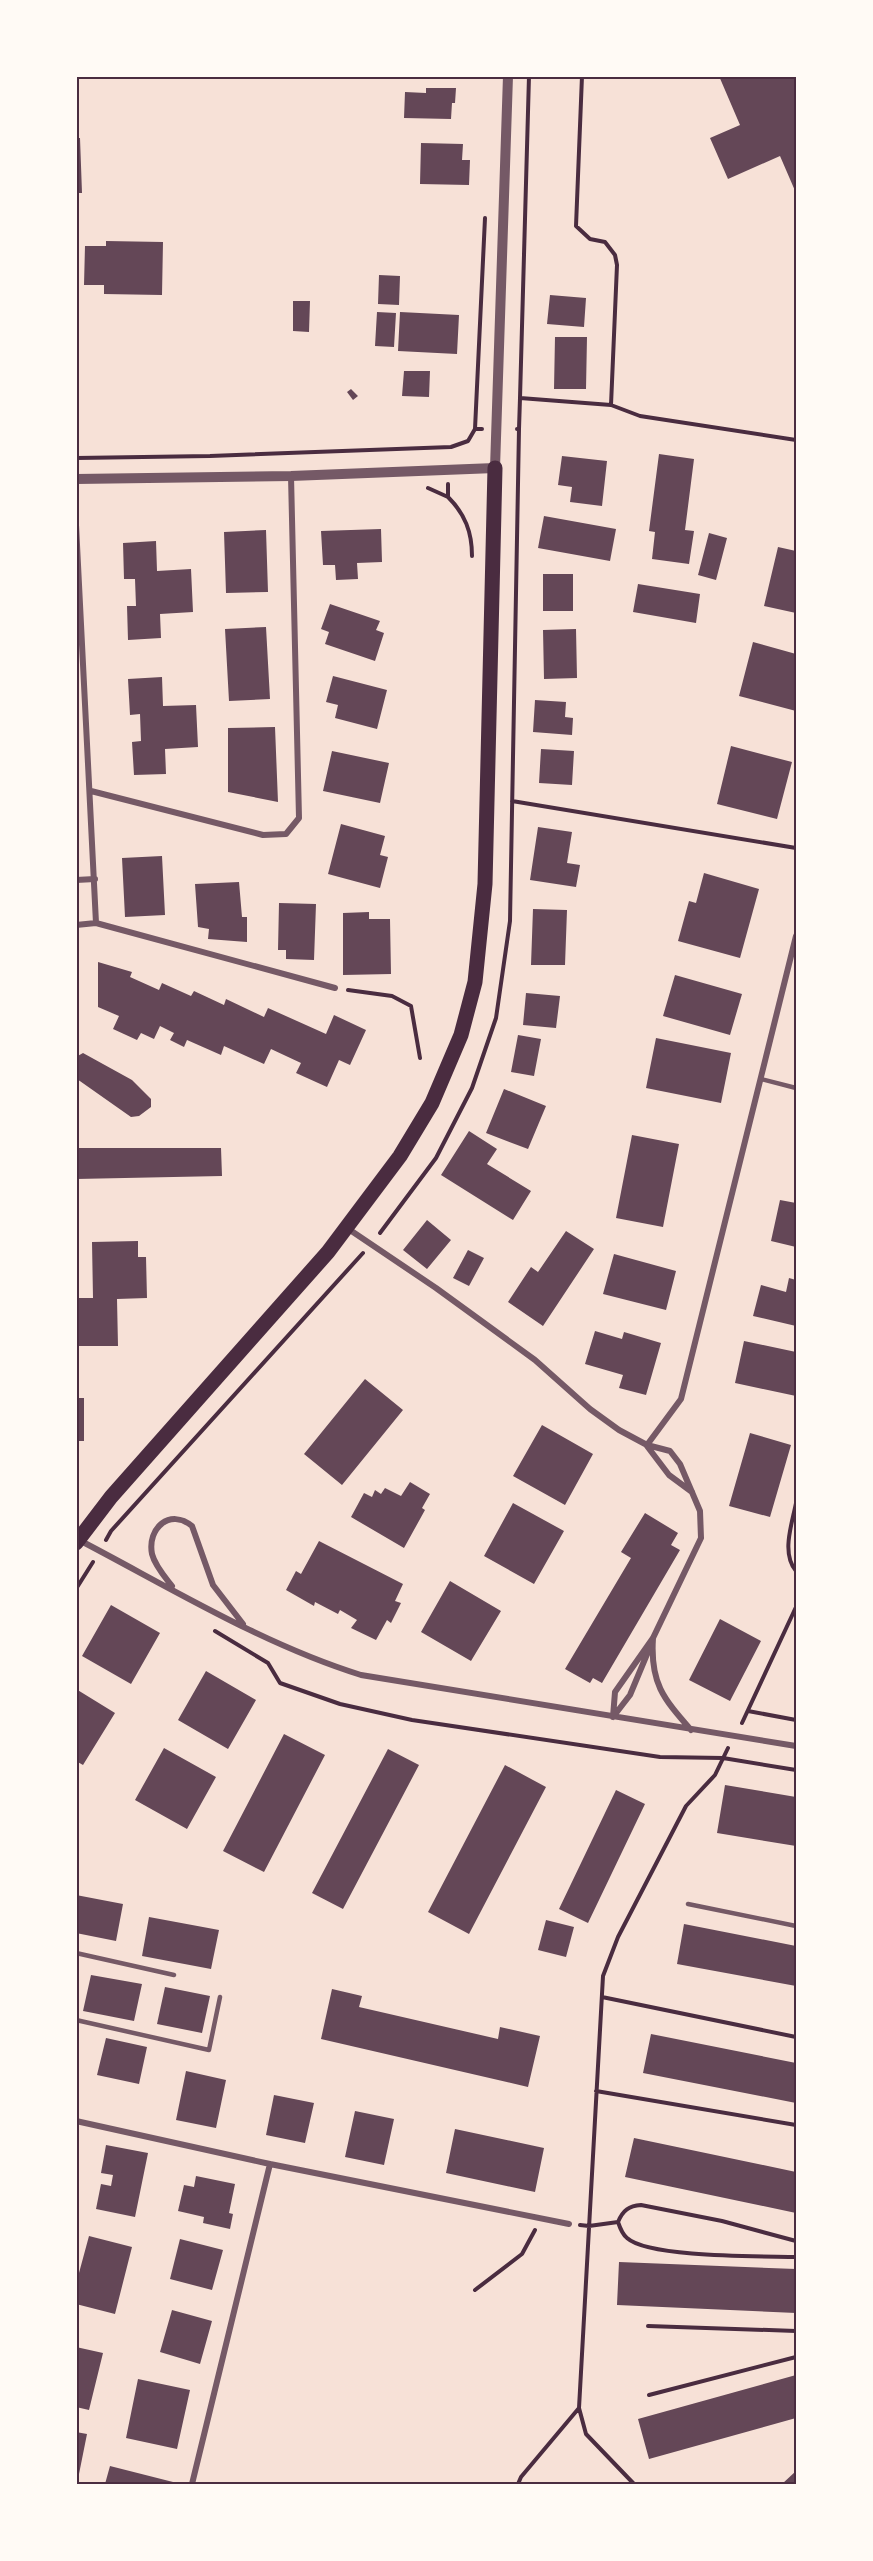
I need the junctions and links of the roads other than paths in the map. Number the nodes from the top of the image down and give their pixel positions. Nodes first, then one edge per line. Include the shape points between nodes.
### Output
1 (508, 76) edge
2 (495, 468) junction
3 (291, 476) junction
4 (76, 479) edge
5 (76, 525) edge
6 (91, 791) junction
7 (95, 879) junction
8 (76, 880) edge
9 (96, 923) junction
10 (76, 925) edge
11 (796, 936) edge
12 (335, 988) road end
13 (761, 1079) junction
14 (796, 1088) edge
15 (347, 1228) junction
16 (647, 1445) junction
17 (693, 1493) junction
18 (78, 1541) edge
19 (174, 1588) junction
20 (247, 1629) junction
21 (653, 1638) junction
22 (613, 1717) junction
23 (691, 1731) junction
24 (796, 1746) edge
25 (688, 1904) dead end
26 (796, 1926) edge
27 (76, 1953) edge
28 (174, 1975) dead end
29 (220, 1997) dead end
30 (76, 2020) edge
31 (76, 2121) edge
32 (270, 2164) junction
33 (569, 2223) dead end
34 (192, 2484) edge

1 - 2 street
2 - 3 street
2 - 15 main road via 485,884 475,982 460,1035 432,1103 400,1156
3 - 4 street
3 - 6 street via 299,818 286,834 263,835
5 - 6 street
6 - 7 street
7 - 8 street
7 - 9 street
9 - 10 street
9 - 12 street
11 - 13 street
13 - 14 lane
13 - 16 street via 681,1400
15 - 16 street via 536,1360 619,1430
15 - 18 main road via 111,1497
16 - 17 street via 669,1474
16 - 17 street via 670,1451
17 - 21 street via 700,1511 701,1538
18 - 19 street
19 - 20 street
19 - 20 street via 153,1557 151,1543 160,1525 171,1519 185,1520 192,1526 213,1585
20 - 22 street via 361,1676
21 - 22 street via 630,1695
21 - 22 street via 615,1692
21 - 23 street via 652,1657 660,1691
22 - 23 street
23 - 24 street
25 - 26 lane
27 - 28 lane
29 - 30 lane via 209,2050
31 - 32 street
32 - 33 street
32 - 34 street

